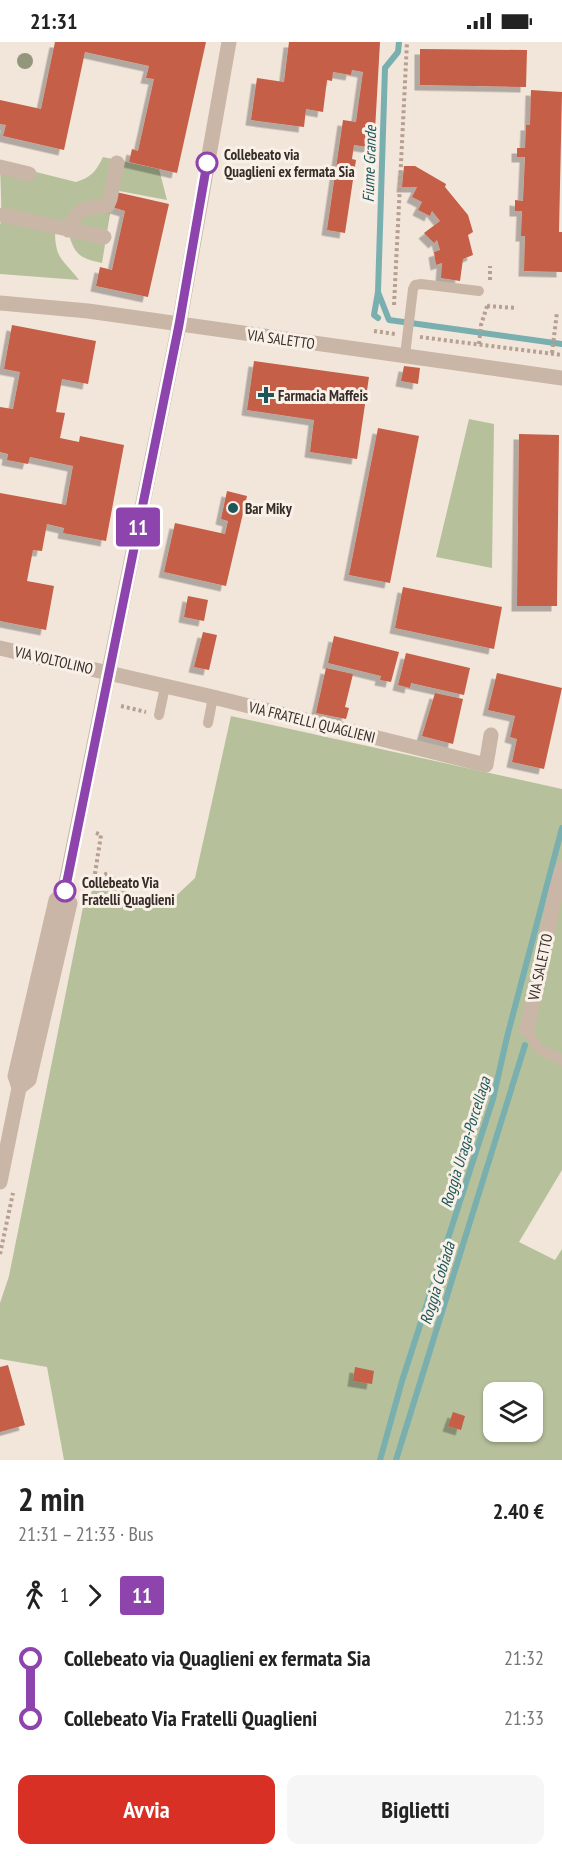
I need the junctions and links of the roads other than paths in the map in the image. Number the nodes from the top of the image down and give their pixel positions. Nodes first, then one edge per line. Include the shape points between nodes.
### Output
1 (229, 42) edge
2 (117, 163) dead end
3 (0, 167) edge
4 (29, 174) dead end
5 (3, 215) dead end
6 (68, 230) junction
7 (104, 237) dead end
8 (479, 291) dead end
9 (0, 303) edge
10 (179, 325) junction
11 (405, 355) junction
12 (562, 378) edge
13 (0, 648) edge
14 (108, 673) junction
15 (165, 687) junction
16 (213, 697) junction
17 (159, 715) dead end
18 (208, 723) dead end
19 (491, 735) dead end
20 (562, 869) edge
21 (527, 1030) joint
22 (562, 1060) edge
23 (0, 1182) edge

1 - 10 street
2 - 6 street via 107,206 90,207 73,216
3 - 4 street
5 - 6 street
6 - 7 street
8 - 11 lane via 415,285
9 - 10 street, VIA SALETTO
10 - 11 street, VIA SALETTO
10 - 14 street
11 - 12 street, VIA SALETTO
13 - 14 street, VIA VOLTOLINO
14 - 15 street, VIA FRATELLI QUAGLIENI
14 - 23 street via 64,893 70,903 29,1080 19,1088
15 - 16 street, VIA FRATELLI QUAGLIENI
15 - 17 lane
16 - 18 lane
16 - 19 street, VIA FRATELLI QUAGLIENI via 486,765
20 - 21 street, VIA SALETTO
21 - 22 lane via 538,1048

